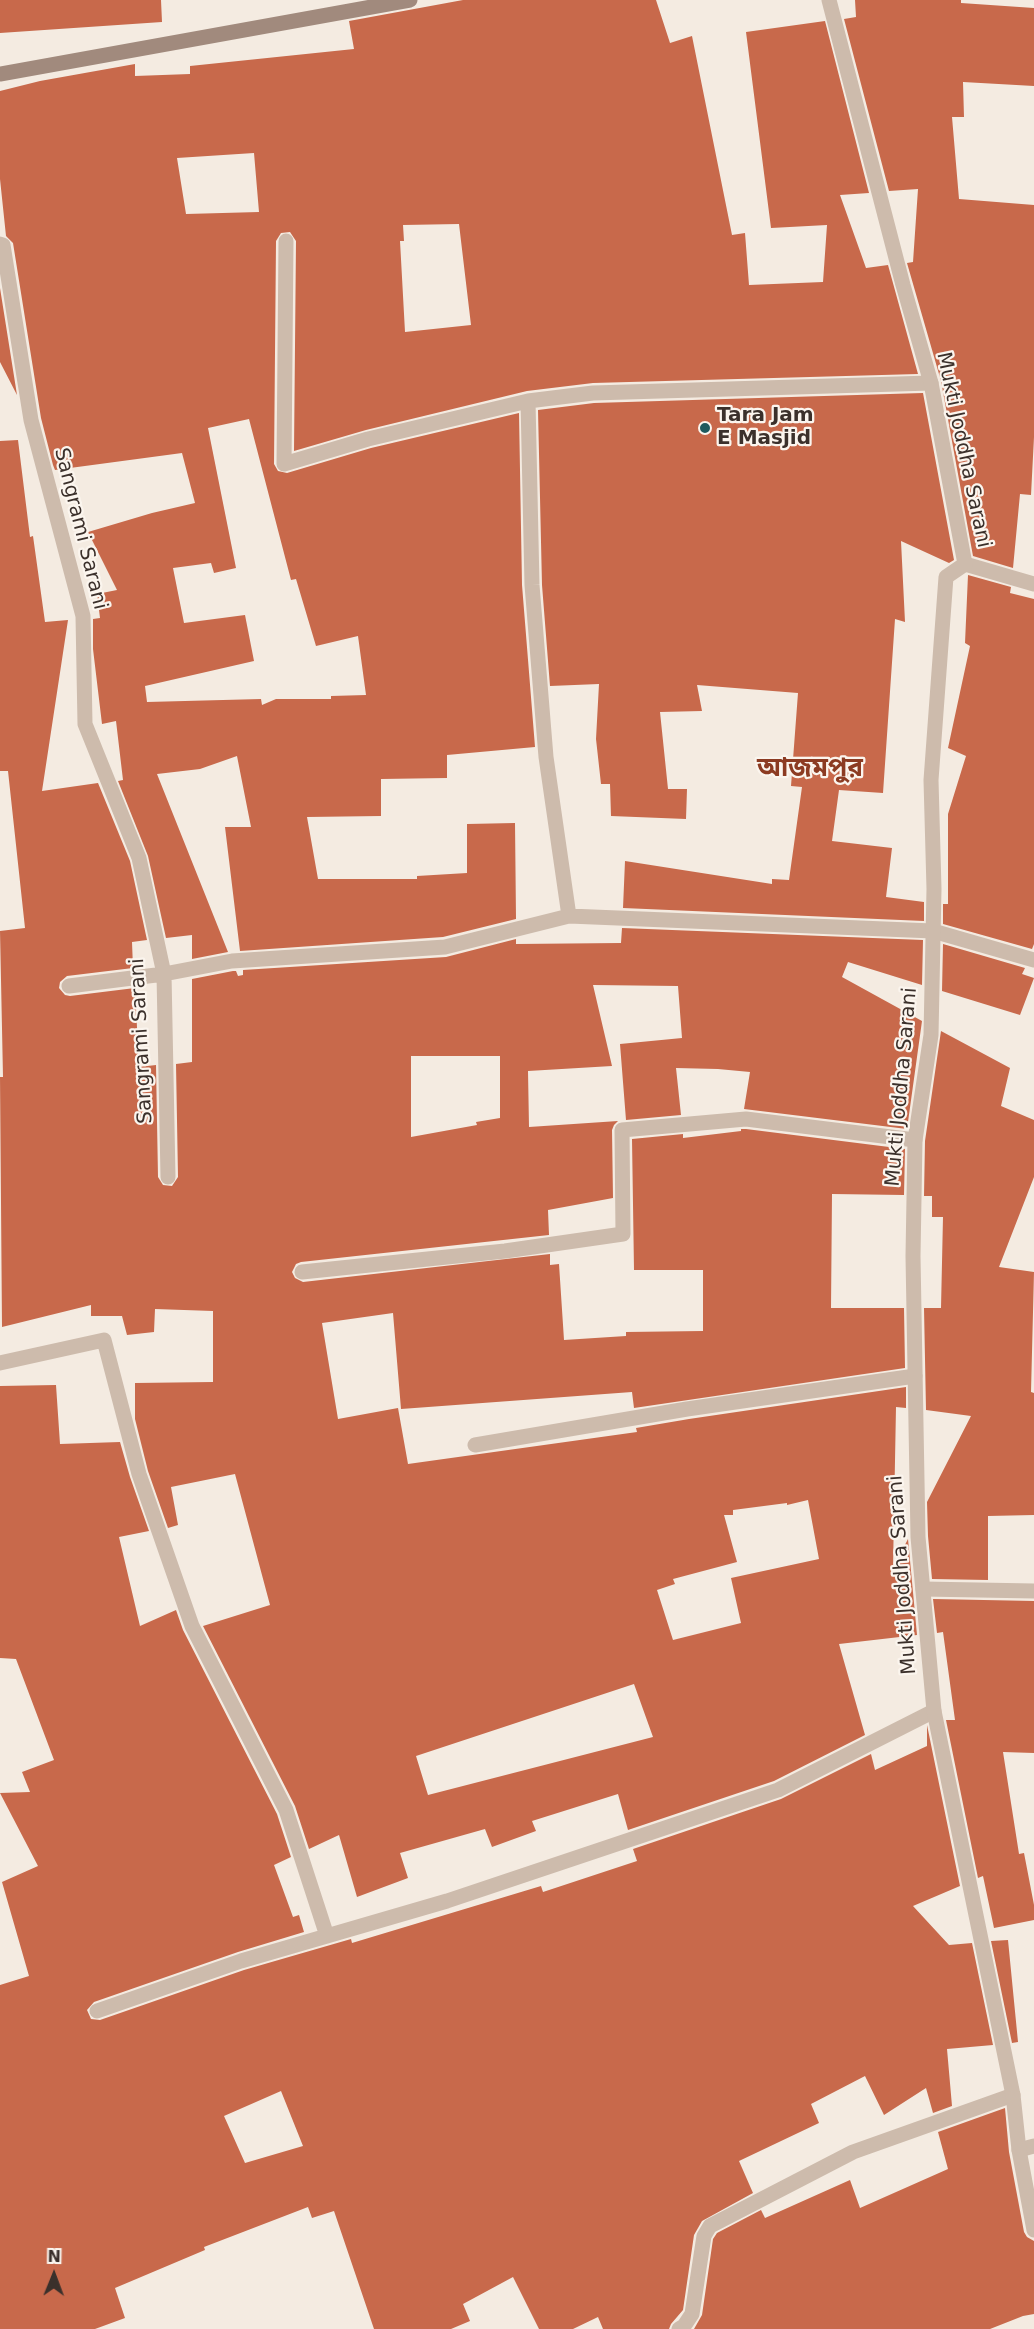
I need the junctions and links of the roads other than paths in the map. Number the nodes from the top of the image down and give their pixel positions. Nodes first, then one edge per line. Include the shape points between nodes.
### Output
1 (410, 0) edge
2 (829, 0) edge
3 (365, 3) edge
4 (0, 74) edge
5 (286, 241) dead end
6 (0, 244) edge
7 (931, 383) junction
8 (528, 401) junction
9 (965, 564) junction
10 (1034, 584) edge
11 (569, 916) junction
12 (933, 931) junction
13 (1034, 960) edge
14 (164, 974) junction
15 (69, 986) dead end
16 (915, 1140) junction
17 (168, 1176) dead end
18 (302, 1272) dead end
19 (0, 1363) edge
20 (915, 1376) junction
21 (475, 1445) dead end
22 (922, 1589) junction
23 (1034, 1591) edge
24 (934, 1711) junction
25 (327, 1936) junction
26 (97, 2012) dead end
27 (1013, 2095) junction
28 (1026, 2148) edge
29 (1034, 2230) edge
30 (679, 2329) edge

1 - 3 main road
2 - 7 street, Mukti Joddha Sarani
3 - 4 main road
5 - 8 street via 284,464 368,439
6 - 14 street, Sangrami Sarani via 31,420 83,616 85,724 139,858
7 - 8 street via 592,393
7 - 9 street, Mukti Joddha Sarani
8 - 11 street via 534,608 546,757
9 - 10 street
9 - 12 street, Mukti Joddha Sarani via 946,578 931,780
11 - 12 street
11 - 14 street via 445,947 232,961
12 - 13 street
12 - 16 street, Mukti Joddha Sarani via 931,1035
14 - 15 street
14 - 17 street, Sangrami Sarani
16 - 18 street via 746,1119 622,1130 622,1234 506,1251
16 - 20 street, Mukti Joddha Sarani
19 - 25 street via 104,1340 139,1474 192,1626 286,1810
20 - 21 street
20 - 22 street, Mukti Joddha Sarani
22 - 23 street
22 - 24 street, Mukti Joddha Sarani
24 - 25 street via 778,1790 458,1897
24 - 27 street, Mukti Joddha Sarani
25 - 26 street via 241,1961
27 - 28 street, Mukti Joddha Sarani
27 - 30 street via 853,2152 710,2226 704,2236 692,2314
28 - 29 street, Mukti Joddha Sarani

